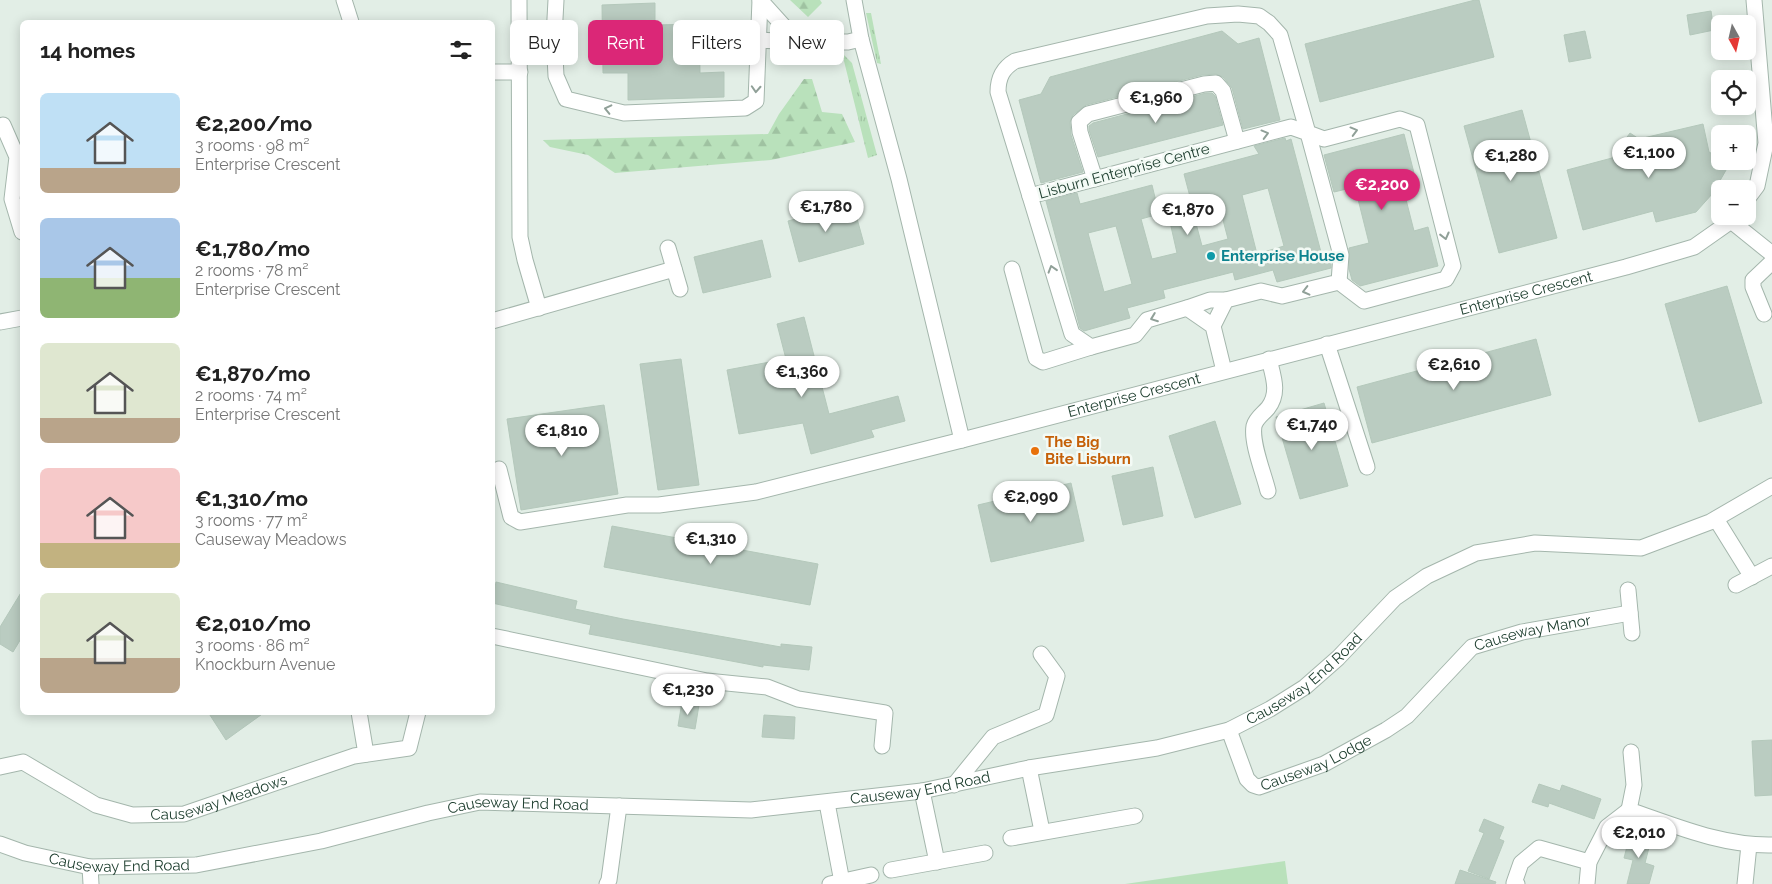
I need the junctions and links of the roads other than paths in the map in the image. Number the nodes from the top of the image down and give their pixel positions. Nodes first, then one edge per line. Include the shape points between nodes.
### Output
1 (344, 0) edge
2 (519, 0) edge
3 (556, 0) edge
4 (760, 0) edge
5 (854, 0) edge
6 (1754, 0) edge
7 (349, 20) edge
8 (759, 20) edge
9 (778, 20) edge
10 (861, 39) junction
11 (844, 42) edge
12 (757, 65) edge
13 (495, 72) edge
14 (520, 72) junction
15 (1766, 80) edge
16 (4, 125) dead end
17 (1308, 133) junction
18 (1237, 141) junction
19 (1095, 179) junction
20 (1756, 187) edge
21 (1030, 196) junction
22 (20, 225) edge
23 (1723, 225) edge
24 (1740, 225) edge
25 (668, 248) dead end
26 (1772, 254) edge
27 (1772, 262) edge
28 (674, 269) junction
29 (1012, 269) dead end
30 (1340, 282) junction
31 (680, 289) dead end
32 (1226, 300) junction
33 (539, 308) junction
34 (1187, 308) junction
35 (1764, 314) dead end
36 (20, 318) edge
37 (495, 320) edge
38 (0, 322) edge
39 (1213, 326) junction
40 (1328, 344) junction
41 (1091, 347) junction
42 (1269, 359) junction
43 (1224, 371) junction
44 (962, 440) junction
45 (1367, 468) dead end
46 (499, 469) dead end
47 (1772, 486) edge
48 (1268, 491) dead end
49 (1716, 519) junction
50 (1772, 566) edge
51 (1752, 577) junction
52 (1736, 585) dead end
53 (1628, 590) dead end
54 (1630, 613) junction
55 (1632, 633) dead end
56 (495, 637) edge
57 (1040, 654) dead end
58 (1425, 696) joint
59 (360, 715) edge
60 (417, 715) edge
61 (1229, 730) junction
62 (882, 746) dead end
63 (1631, 752) dead end
64 (366, 754) junction
65 (0, 766) edge
66 (1029, 768) junction
67 (954, 784) junction
68 (922, 791) junction
69 (827, 803) junction
70 (620, 806) junction
71 (1629, 810) junction
72 (1136, 816) dead end
73 (1042, 831) junction
74 (1011, 838) dead end
75 (0, 844) edge
76 (1772, 844) edge
77 (1749, 845) junction
78 (985, 853) dead end
79 (937, 862) junction
80 (1589, 862) junction
81 (90, 867) junction
82 (891, 870) dead end
83 (871, 875) dead end
84 (836, 883) edge
85 (91, 884) edge
86 (607, 884) edge
87 (1517, 884) edge
88 (1587, 884) edge
89 (1745, 884) edge

1 - 7 street
2 - 14 street
12 -> 3 street via 756,101 745,108 624,113 566,99 556,76
4 - 8 street
4 - 9 street
5 - 10 street
6 - 15 street
10 - 11 street
10 - 44 street
13 - 14 street
14 - 33 street via 520,237
15 - 20 street via 1766,143
16 - 22 street via 17,157 12,199
18 -> 17 street, Lisburn Enterprise Centre via 1291,127
17 - 21 street via 1280,35 1269,23 1259,16 1238,14 1177,22 1015,61 1006,67 998,92
17 - 30 street via 1341,255
17 -> 30 street, Lisburn Enterprise Centre via 1324,139 1400,119 1417,125 1453,266 1446,280 1364,301
18 - 19 street, Lisburn Enterprise Centre
18 - 19 street via 1223,92 1216,84 1204,84 1088,114 1080,122 1080,132
19 - 21 street, Lisburn Enterprise Centre
41 -> 21 street, Lisburn Enterprise Centre via 1072,334
23 - 40 street, Enterprise Crescent via 1694,247
24 - 26 street
25 - 28 street
27 - 35 street via 1753,280
28 - 31 street
28 - 33 street
29 - 41 street via 1036,358 1043,362
30 -> 32 street via 1282,296 1261,291
32 - 34 street via 1210,300
32 - 39 street
33 - 37 street
34 - 39 street
34 -> 41 street via 1147,320 1135,335
36 - 38 street
39 - 43 street
40 - 42 street, Enterprise Crescent
40 - 45 street
42 - 43 street, Enterprise Crescent
42 - 48 street via 1275,390 1273,399 1254,426 1254,440
43 - 44 street, Enterprise Crescent
44 - 46 street, Enterprise Crescent via 756,492 659,505 627,505 520,522 511,517
47 - 49 street, Causeway End Road
49 - 51 street
49 - 61 street, Causeway End Road via 1641,548 1535,543 1476,553 1427,576 1395,598 1338,658 1305,687
50 - 51 street
51 - 52 street
53 - 54 street
54 - 55 street
54 - 58 street, Causeway Manor via 1522,632 1472,647
56 - 62 street via 707,681 767,687 798,700 885,713
57 - 67 street via 1057,676 1046,715 993,737
58 - 61 street, Causeway Lodge via 1407,716 1324,764 1258,787 1248,780
59 - 64 street
60 - 64 street, Causeway Meadows via 409,748
61 - 66 street, Causeway End Road via 1157,748
63 - 71 street via 1634,785
64 - 65 street, Causeway Meadows via 184,814 132,815 96,805 23,762
66 - 67 street, Causeway End Road
66 - 73 street
67 - 68 street, Causeway End Road
68 - 69 street, Causeway End Road
68 - 79 street
69 - 70 street, Causeway End Road via 751,810
69 - 84 street
70 - 81 street, Causeway End Road via 480,802 321,841 196,865
70 - 86 street
71 - 77 street via 1698,834
71 - 80 street via 1607,827
72 - 73 street
73 - 74 street
75 - 81 street, Causeway End Road
76 - 77 street
77 - 89 street
78 - 79 street
79 - 82 street
80 - 87 street via 1539,848 1521,863 1514,883
80 - 88 street
81 - 85 street
83 - 84 street

